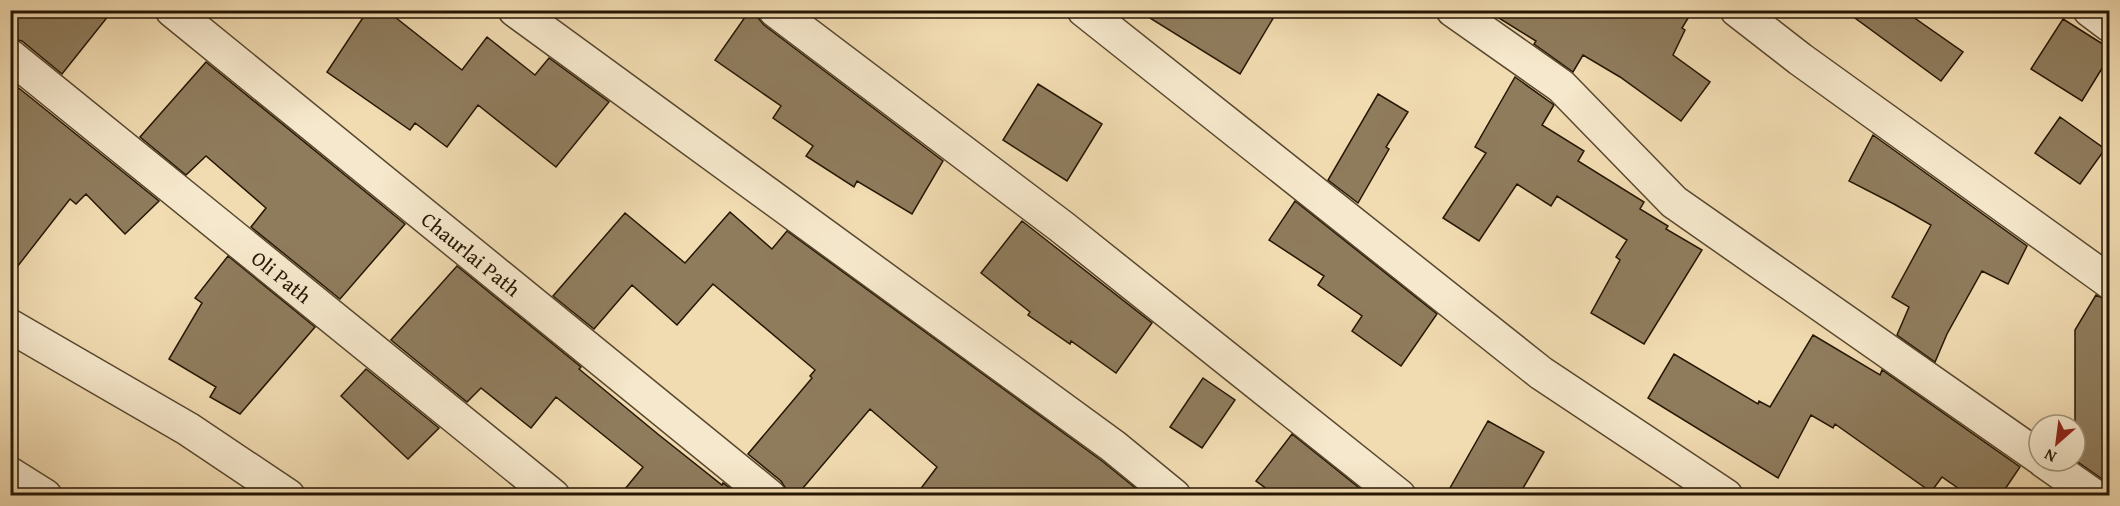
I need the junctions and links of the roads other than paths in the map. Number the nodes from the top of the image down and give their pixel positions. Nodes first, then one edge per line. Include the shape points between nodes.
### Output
1 (172, 10) edge
2 (515, 10) edge
3 (776, 10) edge
4 (1084, 10) edge
5 (1453, 10) edge
6 (1737, 10) edge
7 (2090, 10) edge
8 (2109, 25) edge
9 (10, 56) edge
10 (2109, 282) edge
11 (10, 326) edge
12 (2027, 449) edge
13 (2062, 473) edge
14 (10, 474) edge
15 (45, 495) edge
16 (288, 495) edge
17 (553, 495) edge
18 (769, 495) edge
19 (1174, 495) edge
20 (1399, 495) edge
21 (1726, 495) edge
22 (2094, 495) edge

1 - 18 street, Chaurlai Path
2 - 19 street via 1113,446
3 - 20 street via 1062,227
4 - 21 street via 1541,373
5 - 12 street via 1561,86 1674,202
6 - 10 street
7 - 8 street
9 - 17 street, Oli Path
11 - 16 street via 188,429
13 - 22 street
14 - 15 street

